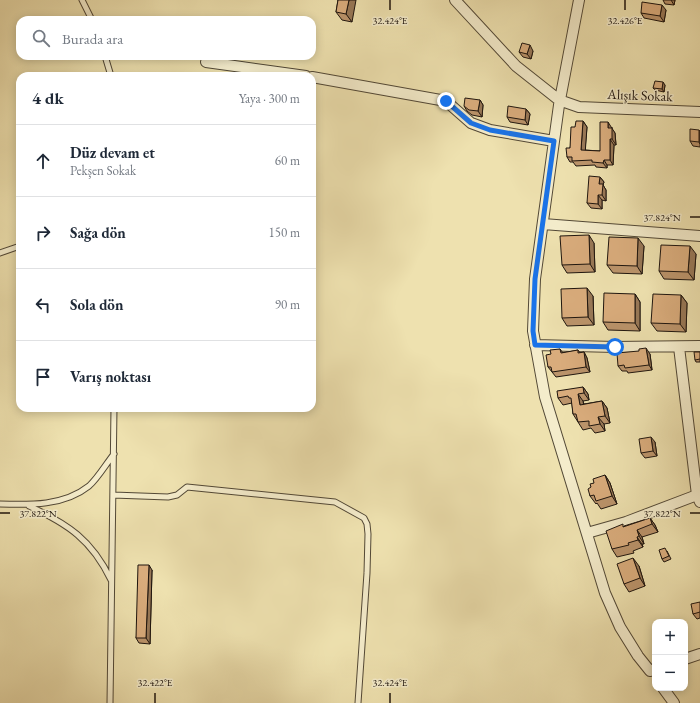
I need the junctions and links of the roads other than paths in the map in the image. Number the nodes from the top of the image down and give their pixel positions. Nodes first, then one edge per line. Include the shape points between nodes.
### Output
1 (82, 0) edge
2 (455, 0) edge
3 (579, 0) edge
4 (90, 16) edge
5 (106, 60) edge
6 (206, 62) dead end
7 (110, 72) edge
8 (277, 72) edge
9 (316, 78) edge
10 (559, 100) junction
11 (700, 112) edge
12 (554, 141) junction
13 (543, 224) junction
14 (700, 236) edge
15 (16, 247) edge
16 (0, 253) edge
17 (535, 345) junction
18 (680, 346) junction
19 (700, 346) edge
20 (114, 412) edge
21 (114, 454) junction
22 (113, 495) junction
23 (699, 497) edge
24 (0, 504) edge
25 (28, 505) junction
26 (587, 533) junction
27 (112, 582) junction
28 (700, 654) edge
29 (688, 658) edge
30 (652, 671) edge
31 (665, 691) edge
32 (110, 703) edge
33 (358, 703) edge
34 (674, 703) edge

1 - 4 lane
2 - 10 street via 516,66
3 - 10 street
5 - 7 lane
6 - 8 street
9 - 12 street via 446,101 471,123 490,130
10 - 11 street, Alışık Sokak via 579,106
10 - 12 street
12 - 13 street
13 - 14 street
13 - 17 street via 535,279
15 - 16 lane
17 - 18 street
17 - 26 street via 545,397
18 - 19 street
18 - 23 street
20 - 21 lane
21 - 22 lane
21 - 25 lane via 89,486 58,501
22 - 27 lane
22 - 33 lane via 168,497 177,495 187,488 288,497 335,502 364,518 368,534 367,573
23 - 26 street
24 - 25 lane
25 - 27 lane via 59,520 88,543
26 - 30 street via 605,593 620,627 638,656
27 - 32 lane
28 - 29 street
31 - 34 street

